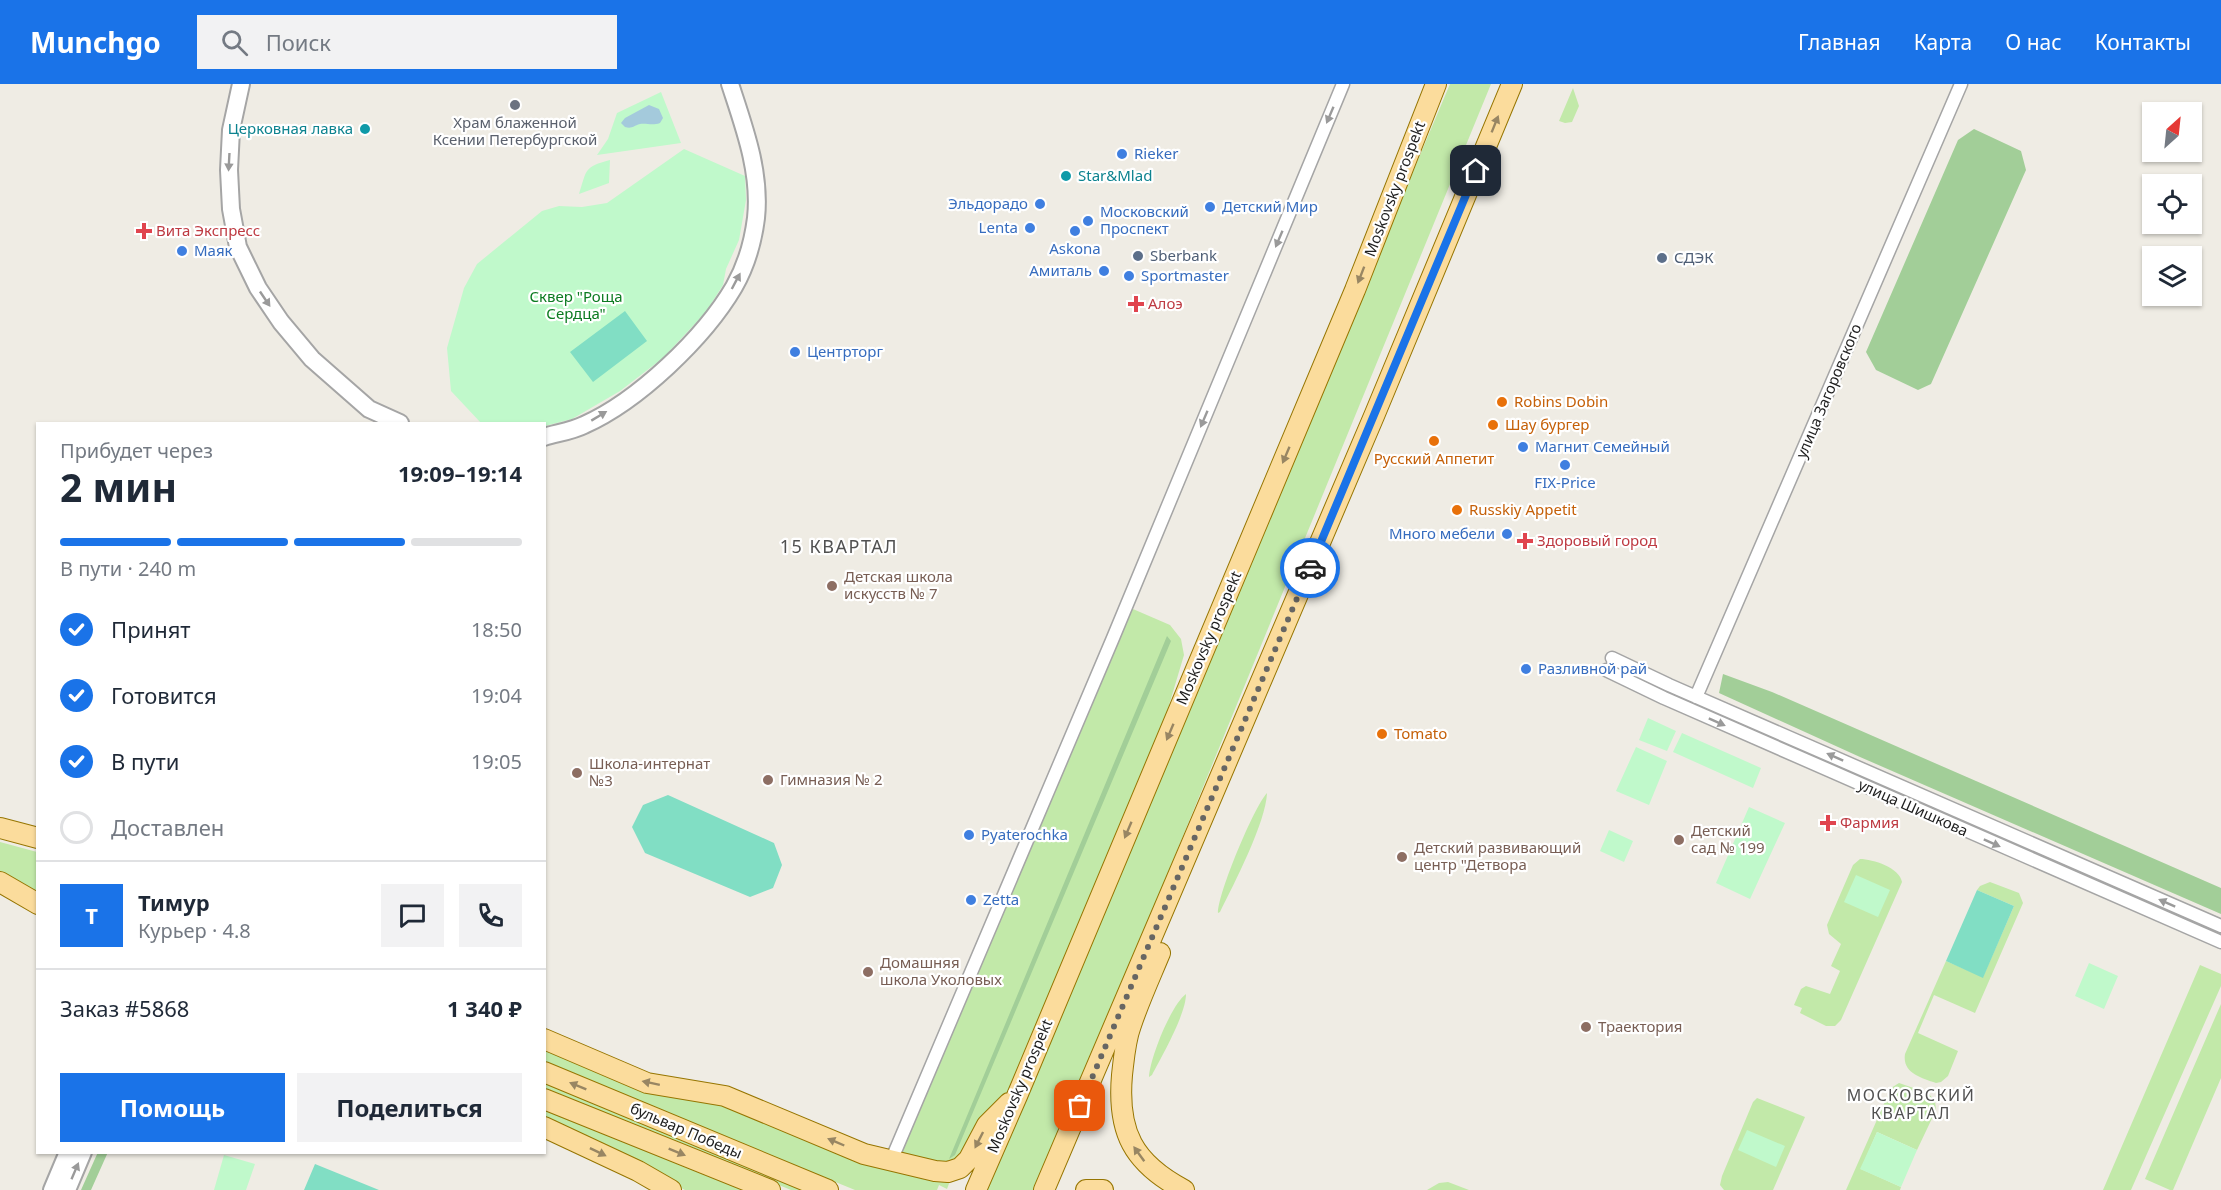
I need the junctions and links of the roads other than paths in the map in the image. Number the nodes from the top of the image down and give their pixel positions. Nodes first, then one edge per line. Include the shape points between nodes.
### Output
1 (241, 84) edge
2 (730, 84) edge
3 (1343, 84) edge
4 (1436, 84) edge
5 (1512, 84) edge
6 (1961, 84) edge
7 (370, 416) edge
8 (396, 422) edge
9 (546, 436) edge
10 (1612, 658) dead end
11 (1606, 670) dead end
12 (1696, 697) junction
13 (0, 818) edge
14 (0, 828) edge
15 (31, 836) edge
16 (1188, 856) junction
17 (2, 884) edge
18 (36, 903) edge
19 (2221, 926) edge
20 (2221, 942) edge
21 (546, 1040) edge
22 (546, 1073) edge
23 (1017, 1096) junction
24 (546, 1100) edge
25 (546, 1129) edge
26 (67, 1154) edge
27 (82, 1154) edge
28 (891, 1161) junction
29 (52, 1190) edge
30 (67, 1190) edge
31 (671, 1190) edge
32 (770, 1190) edge
33 (828, 1190) edge
34 (976, 1190) edge
35 (1044, 1190) edge
36 (1086, 1190) edge
37 (1103, 1190) edge
38 (1184, 1190) edge

1 -> 7 street via 231,130 229,170 238,247 258,288 282,322 312,359
9 -> 2 street via 584,425 659,376 696,338 733,288 750,249 756,217 756,177
3 -> 28 street
4 -> 23 main road, Moskovsky prospekt via 1347,309
16 -> 5 main road
6 - 12 street, улица Загоровского
7 - 8 street
10 - 12 street, улица Шишкова
11 -> 20 street, улица Шишкова
19 -> 12 street, улица Шишкова
13 - 15 street
14 - 15 main road
16 - 35 main road
38 -> 16 main road via 1153,1171 1140,1156 1123,1124 1121,1102 1130,1026 1171,926
17 - 18 main road
28 -> 21 main road via 864,1154 725,1096 647,1083
33 -> 22 main road, бульвар Победы
23 -> 28 main road via 987,1125 960,1168 935,1171
23 - 34 main road, Moskovsky prospekt
24 -> 32 main road, бульвар Победы
25 -> 31 main road
26 - 29 street
30 -> 27 street
36 - 37 main road

